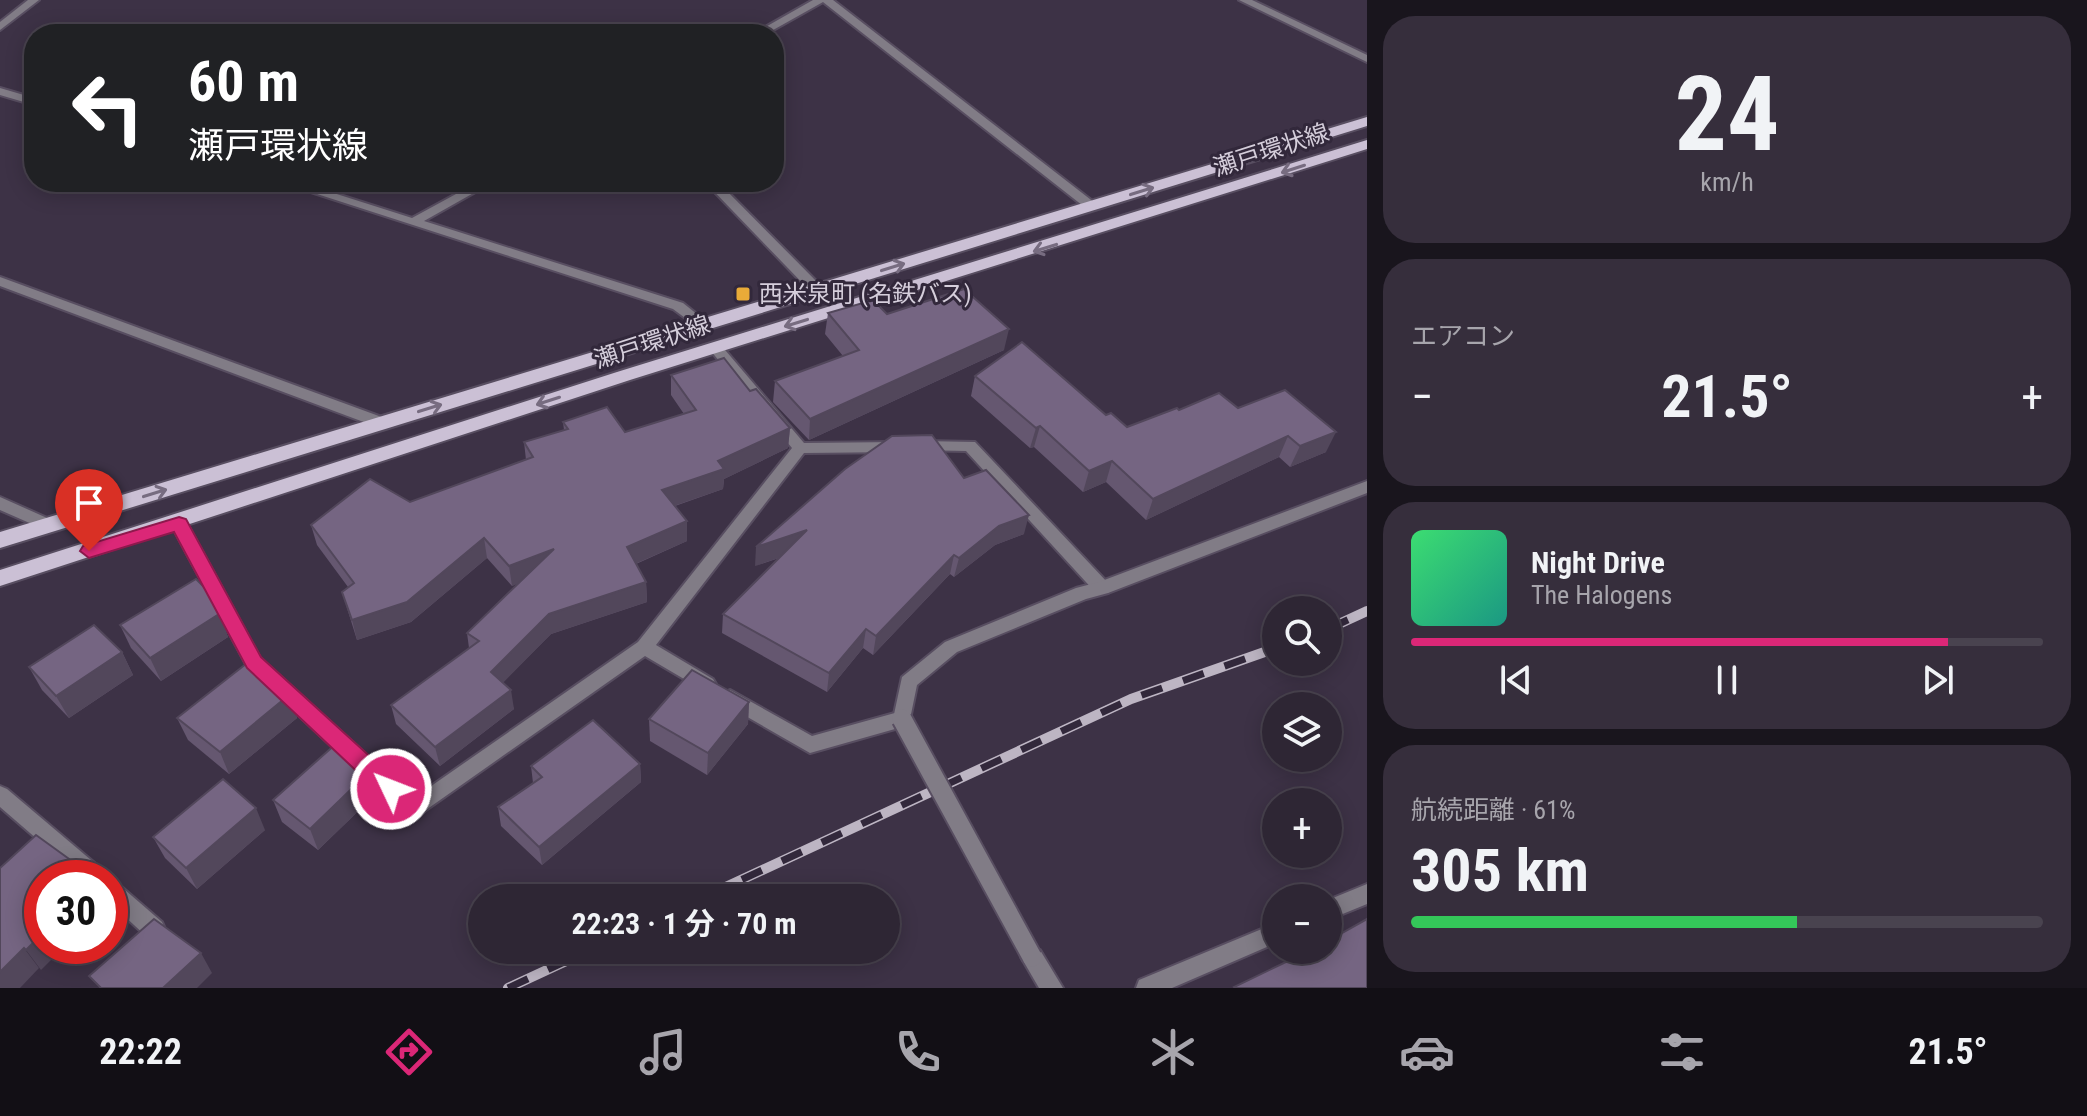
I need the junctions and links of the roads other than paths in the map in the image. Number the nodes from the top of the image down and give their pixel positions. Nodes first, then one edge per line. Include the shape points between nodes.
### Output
1 (34, 0) edge
2 (820, 0) edge
3 (827, 0) edge
4 (1244, 0) edge
5 (776, 24) edge
6 (0, 27) edge
7 (1367, 59) edge
8 (0, 91) edge
9 (24, 99) edge
10 (1367, 121) edge
11 (1367, 144) edge
12 (318, 192) edge
13 (468, 192) edge
14 (721, 192) edge
15 (1091, 206) junction
16 (413, 222) junction
17 (0, 281) edge
18 (817, 290) junction
19 (701, 323) junction
20 (715, 347) junction
21 (382, 423) junction
22 (800, 448) junction
23 (1367, 487) edge
24 (0, 503) edge
25 (179, 524) junction
26 (50, 526) junction
27 (0, 540) edge
28 (0, 578) edge
29 (1102, 588) junction
30 (644, 647) junction
31 (902, 719) junction
32 (0, 795) edge
33 (76, 860) edge
34 (1367, 894) edge
35 (1342, 904) edge
36 (128, 906) edge
37 (154, 929) edge
38 (1262, 939) edge
39 (1052, 988) edge
40 (1147, 988) edge

1 - 6 street
2 - 5 street
3 - 15 street
4 - 7 street
8 - 9 street
15 -> 10 main road, 瀬戸環状線
11 -> 20 main road, 瀬戸環状線
12 - 16 street
13 - 16 street
14 - 18 street
18 -> 15 main road, 瀬戸環状線
16 - 19 street via 678,306
17 - 21 street
18 - 19 main road, 瀬戸環状線
21 -> 19 main road, 瀬戸環状線
20 - 22 street
20 -> 25 main road, 瀬戸環状線
26 -> 21 main road, 瀬戸環状線
22 - 29 street via 970,446
22 - 30 street
23 - 29 street
24 - 26 street
25 - 28 main road, 瀬戸環状線
25 - 30 street via 254,663 413,810
26 - 27 main road, 瀬戸環状線
29 - 31 street via 951,647 908,682
30 - 31 street via 810,745
31 - 39 street, bridge
32 - 33 street
34 - 35 street
36 - 37 street
38 - 40 street

